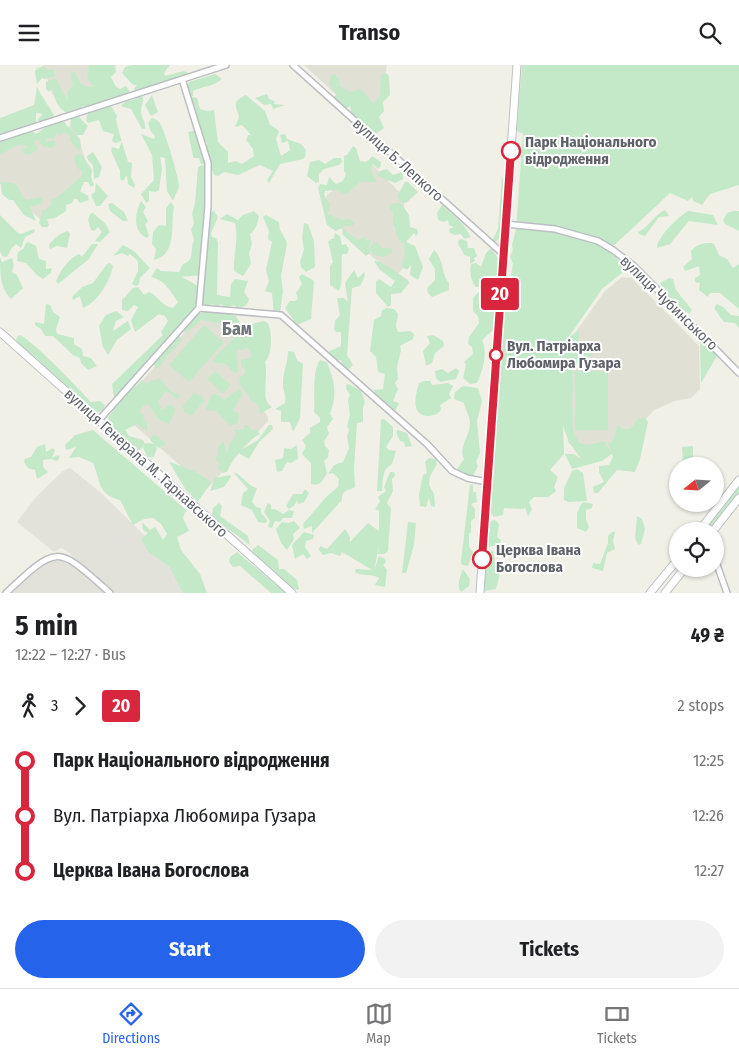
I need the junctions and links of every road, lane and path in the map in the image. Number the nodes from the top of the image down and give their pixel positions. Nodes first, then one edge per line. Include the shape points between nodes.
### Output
1 (226, 65) edge
2 (293, 65) edge
3 (517, 65) edge
4 (182, 79) junction
5 (0, 138) edge
6 (506, 223) junction
7 (503, 255) junction
8 (199, 307) junction
9 (0, 332) edge
10 (739, 373) edge
11 (99, 420) junction
12 (739, 480) edge
13 (487, 482) junction
14 (739, 499) edge
15 (707, 522) edge
16 (720, 522) edge
17 (669, 570) edge
18 (678, 577) edge
19 (721, 577) edge
20 (6, 593) edge
21 (110, 593) edge
22 (292, 593) edge
23 (480, 593) edge
24 (650, 593) edge
25 (665, 593) edge
26 (727, 593) edge

1 - 4 street
2 - 7 street, вулиця Б. Лепкого
3 - 6 main road
4 - 5 street
4 - 8 street via 208,163 208,206
6 - 7 main road
6 - 10 street, вулиця Чубинського via 555,229 598,241 613,249
7 - 13 main road
8 - 11 street
8 - 13 street via 282,315 427,444 452,471
9 - 11 main road, вулиця Генерала М. Тарнавського
11 - 22 main road, вулиця Генерала М. Тарнавського
12 - 15 main road
13 - 23 main road
14 - 16 main road
17 - 24 main road
18 - 25 main road
19 - 26 street
20 - 21 street via 38,563 54,556 76,562

